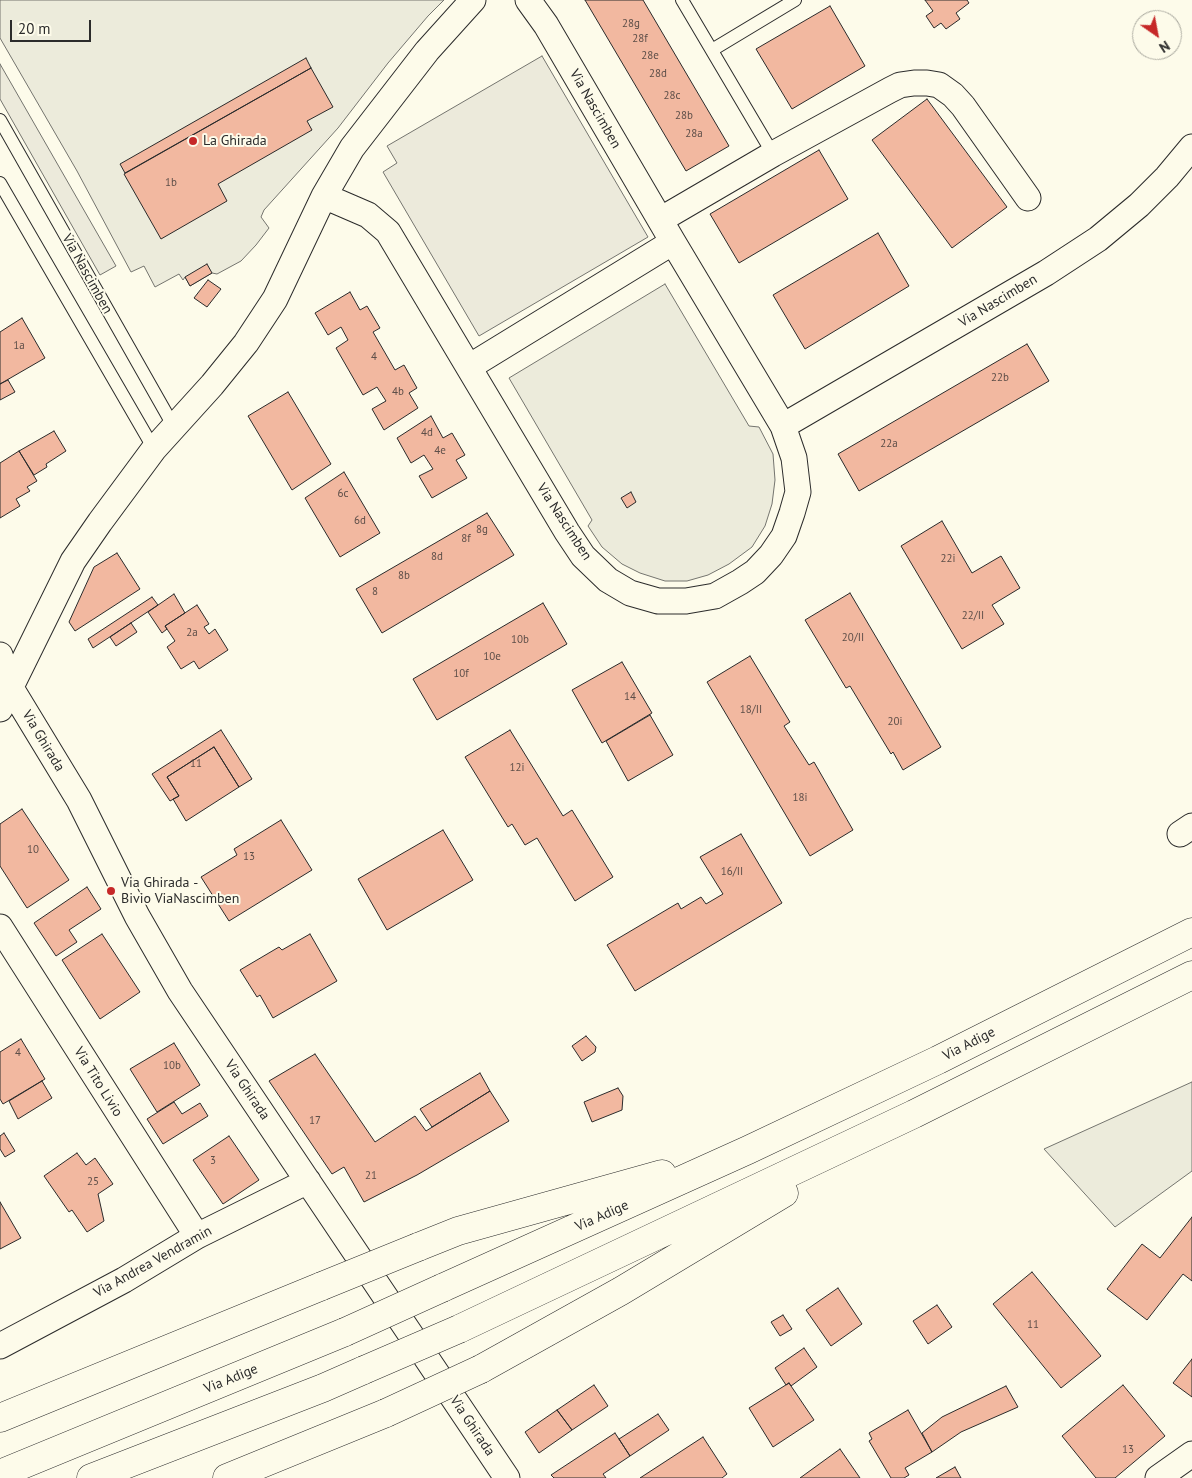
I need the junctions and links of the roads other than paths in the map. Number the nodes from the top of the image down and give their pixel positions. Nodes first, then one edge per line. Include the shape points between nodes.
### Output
1 (473, 0) edge
2 (528, 0) edge
3 (682, 0) edge
4 (795, 0) edge
5 (712, 50) junction
6 (0, 120) edge
7 (1192, 147) edge
8 (773, 154) junction
9 (0, 183) edge
10 (324, 196) junction
11 (1028, 198) dead end
12 (660, 220) junction
13 (673, 242) junction
14 (468, 366) junction
15 (783, 426) junction
16 (174, 427) junction
17 (154, 449) junction
18 (0, 655) edge
19 (5, 698) edge
20 (0, 927) edge
21 (1192, 932) edge
22 (1192, 975) edge
23 (914, 1114) junction
24 (748, 1150) junction
25 (308, 1181) junction
26 (197, 1236) junction
27 (0, 1346) edge
28 (0, 1418) edge
29 (1192, 1454) edge
30 (0, 1474) edge
31 (91, 1478) edge
32 (227, 1478) edge
33 (507, 1478) edge
34 (1158, 1478) edge

1 - 10 street via 427,51 363,134
2 - 12 street, Via Nascimben via 546,25
3 - 5 lane
4 - 5 lane
5 - 8 lane
6 - 16 lane, Via Nascimben
7 - 15 street, Via Nascimben via 1139,205 1098,239 1038,278
8 - 11 street via 900,85 939,85 963,106
8 - 12 street
9 - 17 lane, Via Nascimben
10 - 14 street, Via Nascimben via 368,215 388,232
10 - 16 street via 275,299 246,343
12 - 13 street, Via Nascimben
13 - 14 street
13 - 15 street, Via Nascimben
14 - 15 street, Via Nascimben via 583,556 608,580 630,593 658,601 715,596 755,572 775,549 784,536 798,492 794,458
16 - 17 street
17 - 19 street via 73,561
18 - 19 street, Via Ghirada
19 - 25 street, Via Ghirada via 79,800 137,916 180,991
20 - 26 street, Via Tito Livio
21 - 24 highway, Via Adige via 938,1060
22 - 23 highway
23 - 31 highway, bridge via 459,1329 323,1388
23 - 32 highway, bridge via 621,1291 481,1370
24 - 28 highway, bridge via 458,1231
24 - 30 highway, Via Adige, bridge via 345,1332
25 - 26 street, Via Andrea Vendramin
25 - 33 street, Via Ghirada
26 - 27 street, Via Andrea Vendramin via 124,1280
29 - 34 street

